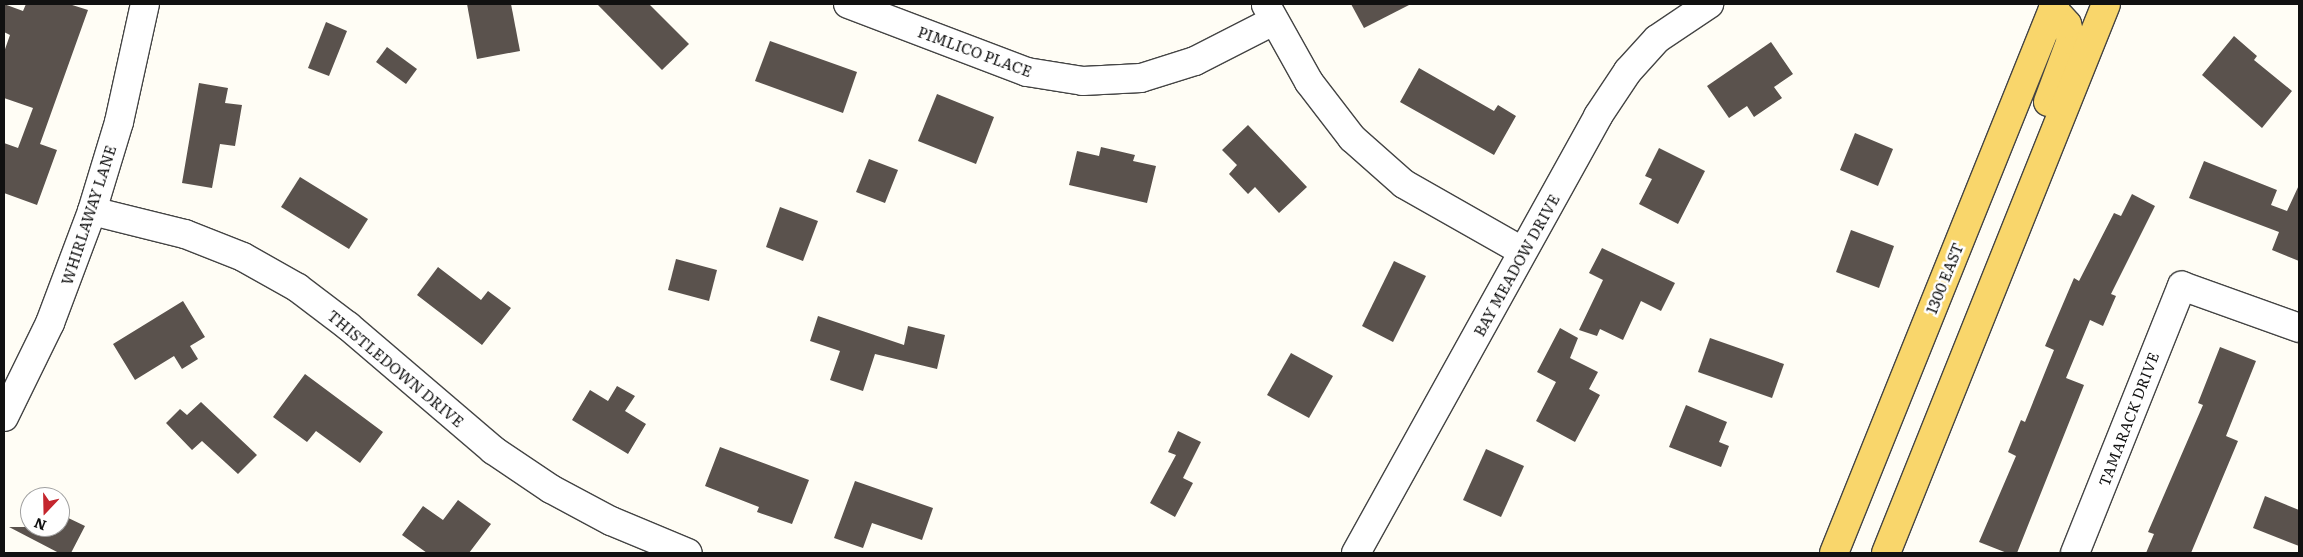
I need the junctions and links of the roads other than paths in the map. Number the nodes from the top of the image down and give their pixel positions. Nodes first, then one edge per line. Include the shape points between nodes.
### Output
1 (145, 4) edge
2 (848, 4) edge
3 (1708, 4) edge
4 (2106, 4) edge
5 (2049, 5) edge
6 (1269, 12) edge
7 (92, 211) junction
8 (1522, 251) junction
9 (2007, 251) junction
10 (2299, 328) edge
11 (4, 417) edge
12 (688, 553) edge
13 (1356, 553) edge
14 (1834, 553) edge
15 (1886, 553) edge
16 (2076, 553) edge

1 - 7 street, WHIRLAWAY LANE via 118,122
2 - 6 street, PIMLICO PLACE via 1027,72 1083,81 1141,78 1195,61
3 - 8 street, BAY MEADOW DRIVE via 1657,39 1628,71 1598,116
4 - 9 main road
5 - 9 main road via 2067,24 2071,40 2019,184
5 - 14 main road, 1300 EAST
6 - 8 street via 1309,82 1352,138 1404,184
7 - 11 street, WHIRLAWAY LANE via 50,323
7 - 12 street, THISTLEDOWN DRIVE via 185,234 243,257 298,288 348,326 493,450 542,483 611,521
8 - 13 street, BAY MEADOW DRIVE
9 - 15 main road
10 - 16 street, TAMARACK DRIVE via 2182,286

